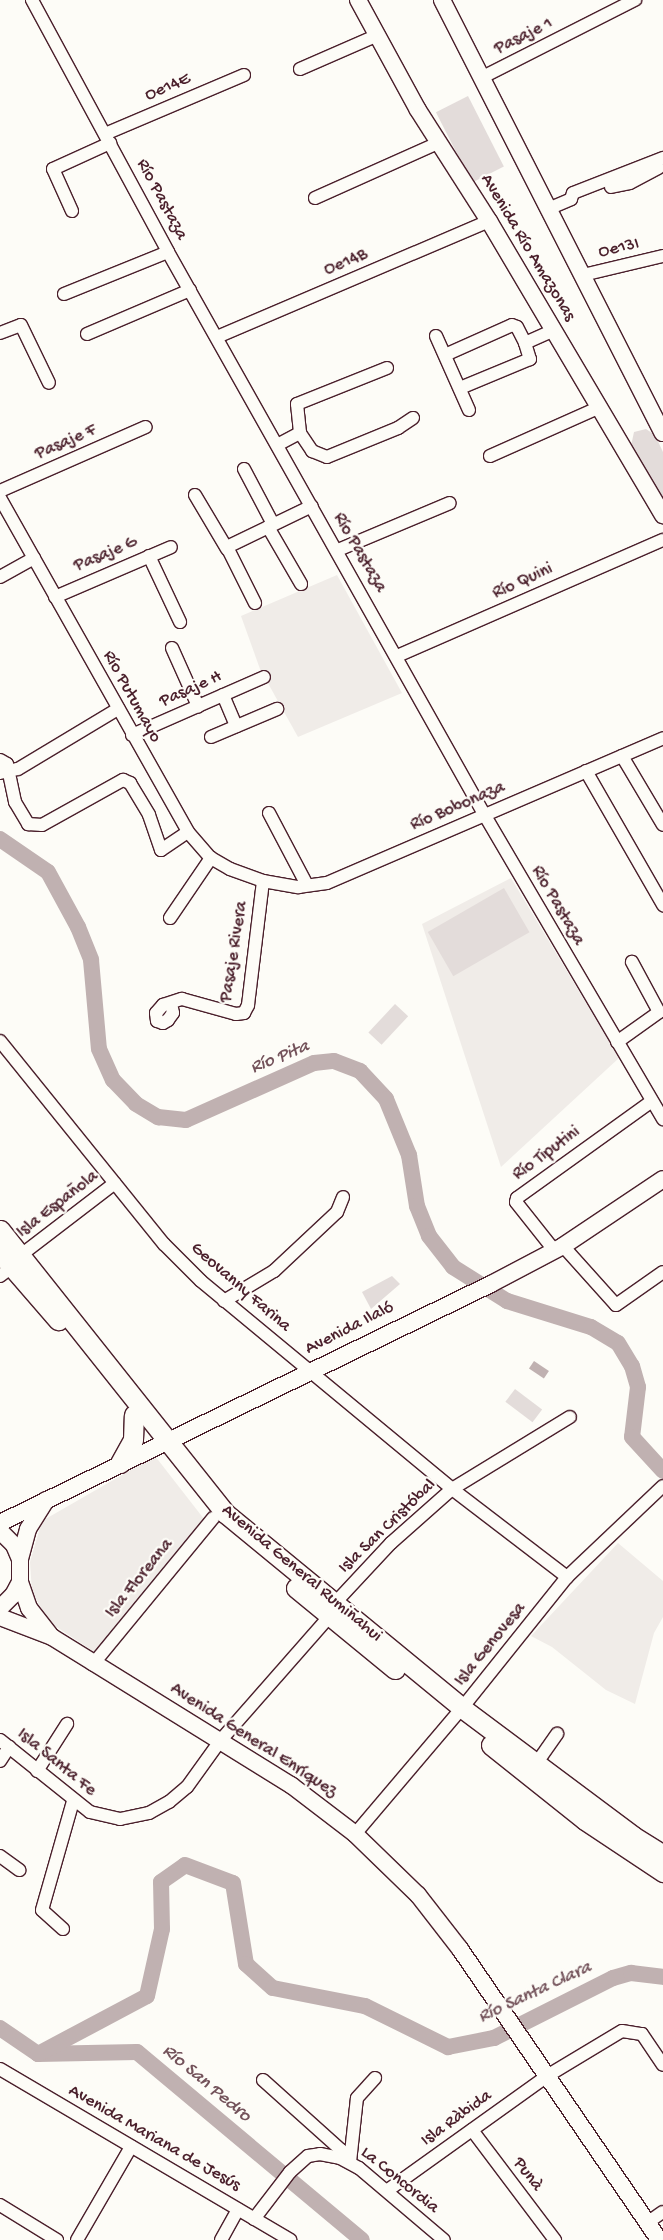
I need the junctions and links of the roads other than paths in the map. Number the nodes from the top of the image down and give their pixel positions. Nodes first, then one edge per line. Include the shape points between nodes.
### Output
1 (32, 0) edge
2 (358, 0) edge
3 (442, 0) edge
4 (635, 0) edge
5 (378, 35) junction
6 (300, 69) dead end
7 (244, 75) dead end
8 (481, 78) junction
9 (108, 138) junction
10 (438, 143) junction
11 (663, 158) edge
12 (663, 166) edge
13 (644, 170) junction
14 (315, 198) dead end
15 (548, 209) junction
16 (72, 211) dead end
17 (489, 221) junction
18 (168, 252) junction
19 (663, 256) edge
20 (582, 275) junction
21 (190, 290) junction
22 (64, 294) dead end
23 (554, 330) junction
24 (0, 333) edge
25 (87, 334) dead end
26 (436, 336) dead end
27 (217, 338) junction
28 (524, 343) junction
29 (445, 355) junction
30 (387, 368) dead end
31 (49, 383) dead end
32 (460, 388) junction
33 (598, 408) junction
34 (469, 410) dead end
35 (413, 418) dead end
36 (146, 427) dead end
37 (300, 433) junction
38 (663, 433) edge
39 (279, 444) junction
40 (490, 456) dead end
41 (244, 469) dead end
42 (0, 491) edge
43 (195, 494) dead end
44 (0, 498) edge
45 (450, 503) dead end
46 (312, 506) junction
47 (663, 515) edge
48 (271, 526) junction
49 (663, 540) edge
50 (171, 547) dead end
51 (226, 549) junction
52 (338, 550) junction
53 (148, 556) junction
54 (34, 558) junction
55 (0, 577) edge
56 (301, 584) dead end
57 (55, 596) junction
58 (255, 603) dead end
59 (180, 622) dead end
60 (172, 648) dead end
61 (398, 656) junction
62 (264, 677) dead end
63 (223, 695) junction
64 (198, 706) junction
65 (118, 709) junction
66 (277, 709) dead end
67 (236, 726) junction
68 (132, 735) junction
69 (210, 737) dead end
70 (663, 738) edge
71 (622, 756) junction
72 (0, 760) edge
73 (586, 771) junction
74 (5, 772) edge
75 (269, 813) dead end
76 (484, 814) junction
77 (663, 825) edge
78 (188, 832) junction
79 (211, 858) junction
80 (263, 881) junction
81 (307, 886) junction
82 (663, 905) edge
83 (170, 918) dead end
84 (632, 962) dead end
85 (171, 1004) dead end
86 (0, 1041) edge
87 (617, 1042) junction
88 (652, 1101) junction
89 (663, 1119) edge
90 (663, 1179) edge
91 (115, 1183) junction
92 (343, 1197) dead end
93 (0, 1230) edge
94 (558, 1248) junction
95 (8, 1263) edge
96 (663, 1272) edge
97 (224, 1301) junction
98 (310, 1371) junction
99 (134, 1414) junction
100 (570, 1417) dead end
101 (162, 1442) junction
102 (120, 1463) junction
103 (663, 1486) edge
104 (452, 1489) junction
105 (46, 1500) junction
106 (213, 1518) junction
107 (0, 1523) edge
108 (0, 1531) edge
109 (20, 1559) junction
110 (567, 1577) junction
111 (20, 1582) junction
112 (0, 1608) edge
113 (333, 1610) junction
114 (0, 1617) edge
115 (52, 1637) junction
116 (94, 1663) junction
117 (458, 1712) junction
118 (67, 1724) dead end
119 (557, 1734) dead end
120 (220, 1741) junction
121 (4, 1744) edge
122 (0, 1761) edge
123 (536, 1764) junction
124 (37, 1771) junction
125 (73, 1801) junction
126 (149, 1813) joint
127 (355, 1834) junction
128 (663, 1855) edge
129 (0, 1856) edge
130 (19, 1870) dead end
131 (663, 1872) edge
132 (63, 1928) dead end
133 (663, 2065) edge
134 (0, 2070) edge
135 (547, 2076) junction
136 (375, 2078) dead end
137 (263, 2080) dead end
138 (472, 2130) junction
139 (131, 2146) junction
140 (348, 2161) junction
141 (388, 2190) junction
142 (0, 2205) edge
143 (238, 2209) junction
144 (663, 2212) edge
145 (258, 2221) junction
146 (647, 2223) junction
147 (57, 2240) edge
148 (77, 2240) edge
149 (221, 2240) edge
150 (290, 2240) edge
151 (444, 2240) edge
152 (555, 2240) edge
153 (659, 2240) edge

1 - 9 street, Río Pastaza
2 - 5 main road, Avenida Río Amazonas
3 - 8 main road, Avenida Río Amazonas
4 - 8 street, Pasaje 1
5 - 6 street
5 - 10 main road, Avenida Río Amazonas
7 - 9 street, Oe14E
8 - 15 main road, Avenida Río Amazonas
9 - 16 street, Oe14E via 54,169
9 - 18 street, Río Pastaza
10 - 14 street
10 - 17 main road, Avenida Río Amazonas
11 - 13 street
12 - 13 street
13 - 15 street via 626,171 622,179 573,193 571,198
15 - 20 main road, Avenida Río Amazonas
17 - 23 main road, Avenida Río Amazonas
17 - 27 street, Oe14B
18 - 21 street, Río Pastaza
18 - 22 street
19 - 20 street, Oe13I
20 - 38 main road, Avenida Río Amazonas
21 - 25 street
21 - 27 street, Río Pastaza
23 - 28 street
23 - 33 main road, Avenida Río Amazonas
24 - 31 street via 21,325
26 - 29 street
27 - 39 street, Río Pastaza
28 - 29 street via 517,327 512,325
28 - 32 street via 529,359
29 - 32 street
30 - 37 street via 297,404
32 - 34 street
33 - 40 street
33 - 47 main road, Avenida Río Amazonas
35 - 37 street via 398,428 324,457 312,451
36 - 42 street, Pasaje F
37 - 39 street
39 - 46 street, Río Pastaza
41 - 48 street
43 - 51 street
44 - 54 street, Río Putumayo
45 - 52 street
46 - 48 street
46 - 52 street, Río Pastaza
48 - 51 street
48 - 56 street
49 - 61 street, Río Quini
50 - 53 street, Pasaje G
51 - 58 street
52 - 61 street, Río Pastaza
53 - 57 street, Pasaje G
53 - 59 street
54 - 55 street
54 - 57 street, Río Putumayo
57 - 65 street, Río Putumayo
60 - 64 street
61 - 76 street, Río Pastaza
62 - 63 street, Pasaje H
63 - 64 street, Pasaje H
63 - 67 street
64 - 68 street, Pasaje H
65 - 68 street, Río Putumayo
65 - 74 street
66 - 67 street
67 - 69 street
68 - 78 street, Río Putumayo
70 - 71 street, Río Bobonaza
71 - 73 street, Río Bobonaza
71 - 77 street
72 - 74 street via 7,764
73 - 76 street, Río Bobonaza
73 - 82 street
74 - 78 street via 15,802 28,824 42,825 123,780 130,783 149,815 161,850
75 - 81 street
76 - 81 street, Río Bobonaza via 327,883
76 - 87 street, Río Pastaza
78 - 79 street, Río Putumayo
79 - 80 street, Río Putumayo
79 - 83 street
80 - 81 street, Río Bobonaza
80 - 85 street, Pasaje Rivera via 248,1005 244,1013 182,999
84 - 87 street via 659,1012
86 - 91 street, Geovanny Farina
87 - 88 street, Río Pastaza
88 - 89 street, Río Pastaza
88 - 94 street, Río Tiputini via 517,1198 516,1202
90 - 94 main road, Avenida Ilaló
91 - 95 street, Isla Española
91 - 97 street, Geovanny Farina via 164,1244
92 - 97 street via 337,1212 274,1271
93 - 95 highway, Avenida General Rumiñahui
94 - 96 street via 616,1305
94 - 98 main road, Avenida Ilaló
95 - 99 highway, Avenida General Rumiñahui
95 - 101 highway, Avenida General Rumiñahui
97 - 98 street, Geovanny Farina
98 - 101 main road, Avenida Ilaló via 274,1392
98 - 104 street, Geovanny Farina
99 - 101 highway, Avenida General Rumiñahui
99 - 102 highway via 133,1440
100 - 104 street, Isla San Cristóbal
101 - 102 main road, Avenida Ilaló
101 - 106 highway, Avenida General Rumiñahui
101 - 113 highway, Avenida General Rumiñahui via 226,1513
102 - 105 main road, Avenida Ilaló
103 - 110 street, Isla Genovesa
104 - 110 street, Geovanny Farina
104 - 113 street, Isla San Cristóbal via 391,1543
105 - 107 main road, Avenida Ilaló
105 - 109 main road via 28,1529
106 - 113 highway, Avenida General Rumiñahui
106 - 116 street, Isla Floreana
108 - 109 main road via 14,1545
109 - 111 main road, Avenida General Enríquez
110 - 117 street, Isla Genovesa
111 - 112 main road via 13,1596
111 - 115 main road, Avenida General Enríquez via 28,1608
113 - 117 highway, Avenida General Rumiñahui
113 - 120 street, Isla San Cristóbal
114 - 115 main road, Avenida General Enríquez
115 - 116 main road, Avenida General Enríquez
116 - 120 main road, Avenida General Enríquez
117 - 123 highway, Avenida General Rumiñahui
117 - 127 street, Isla Genovesa
117 - 131 highway, Avenida General Rumiñahui via 585,1820
118 - 124 street
119 - 123 street
120 - 126 street, Isla San Cristóbal via 187,1787 170,1802
120 - 127 main road, Avenida General Enríquez via 291,1785
121 - 122 street
121 - 124 street, Isla Santa Fe
123 - 128 highway, Avenida General Rumiñahui
124 - 125 street, Isla Santa Fe
125 - 126 street, Isla Santa Fe via 110,1819
125 - 132 street via 42,1910
127 - 135 main road, Avenida General Enríquez via 418,1895 504,2010
129 - 130 street
133 - 135 street, Isla Ràbida via 642,2034 627,2030
134 - 139 street, Avenida Mariana de Jesús
135 - 138 street, Isla Ràbida
135 - 146 main road, Avenida General Enríquez
136 - 140 street via 358,2098
137 - 140 street via 341,2150
138 - 141 street, Isla Ràbida
138 - 152 street, Punà
139 - 143 street, Avenida Mariana de Jesús
139 - 148 street
140 - 141 street, La Concordia
140 - 145 street, La Concordia via 314,2154 302,2161
141 - 151 street, La Concordia
142 - 147 street
143 - 145 street, Avenida Mariana de Jesús
143 - 149 street
144 - 146 street
145 - 150 street, Avenida Mariana de Jesús
146 - 153 main road, Avenida General Enríquez

